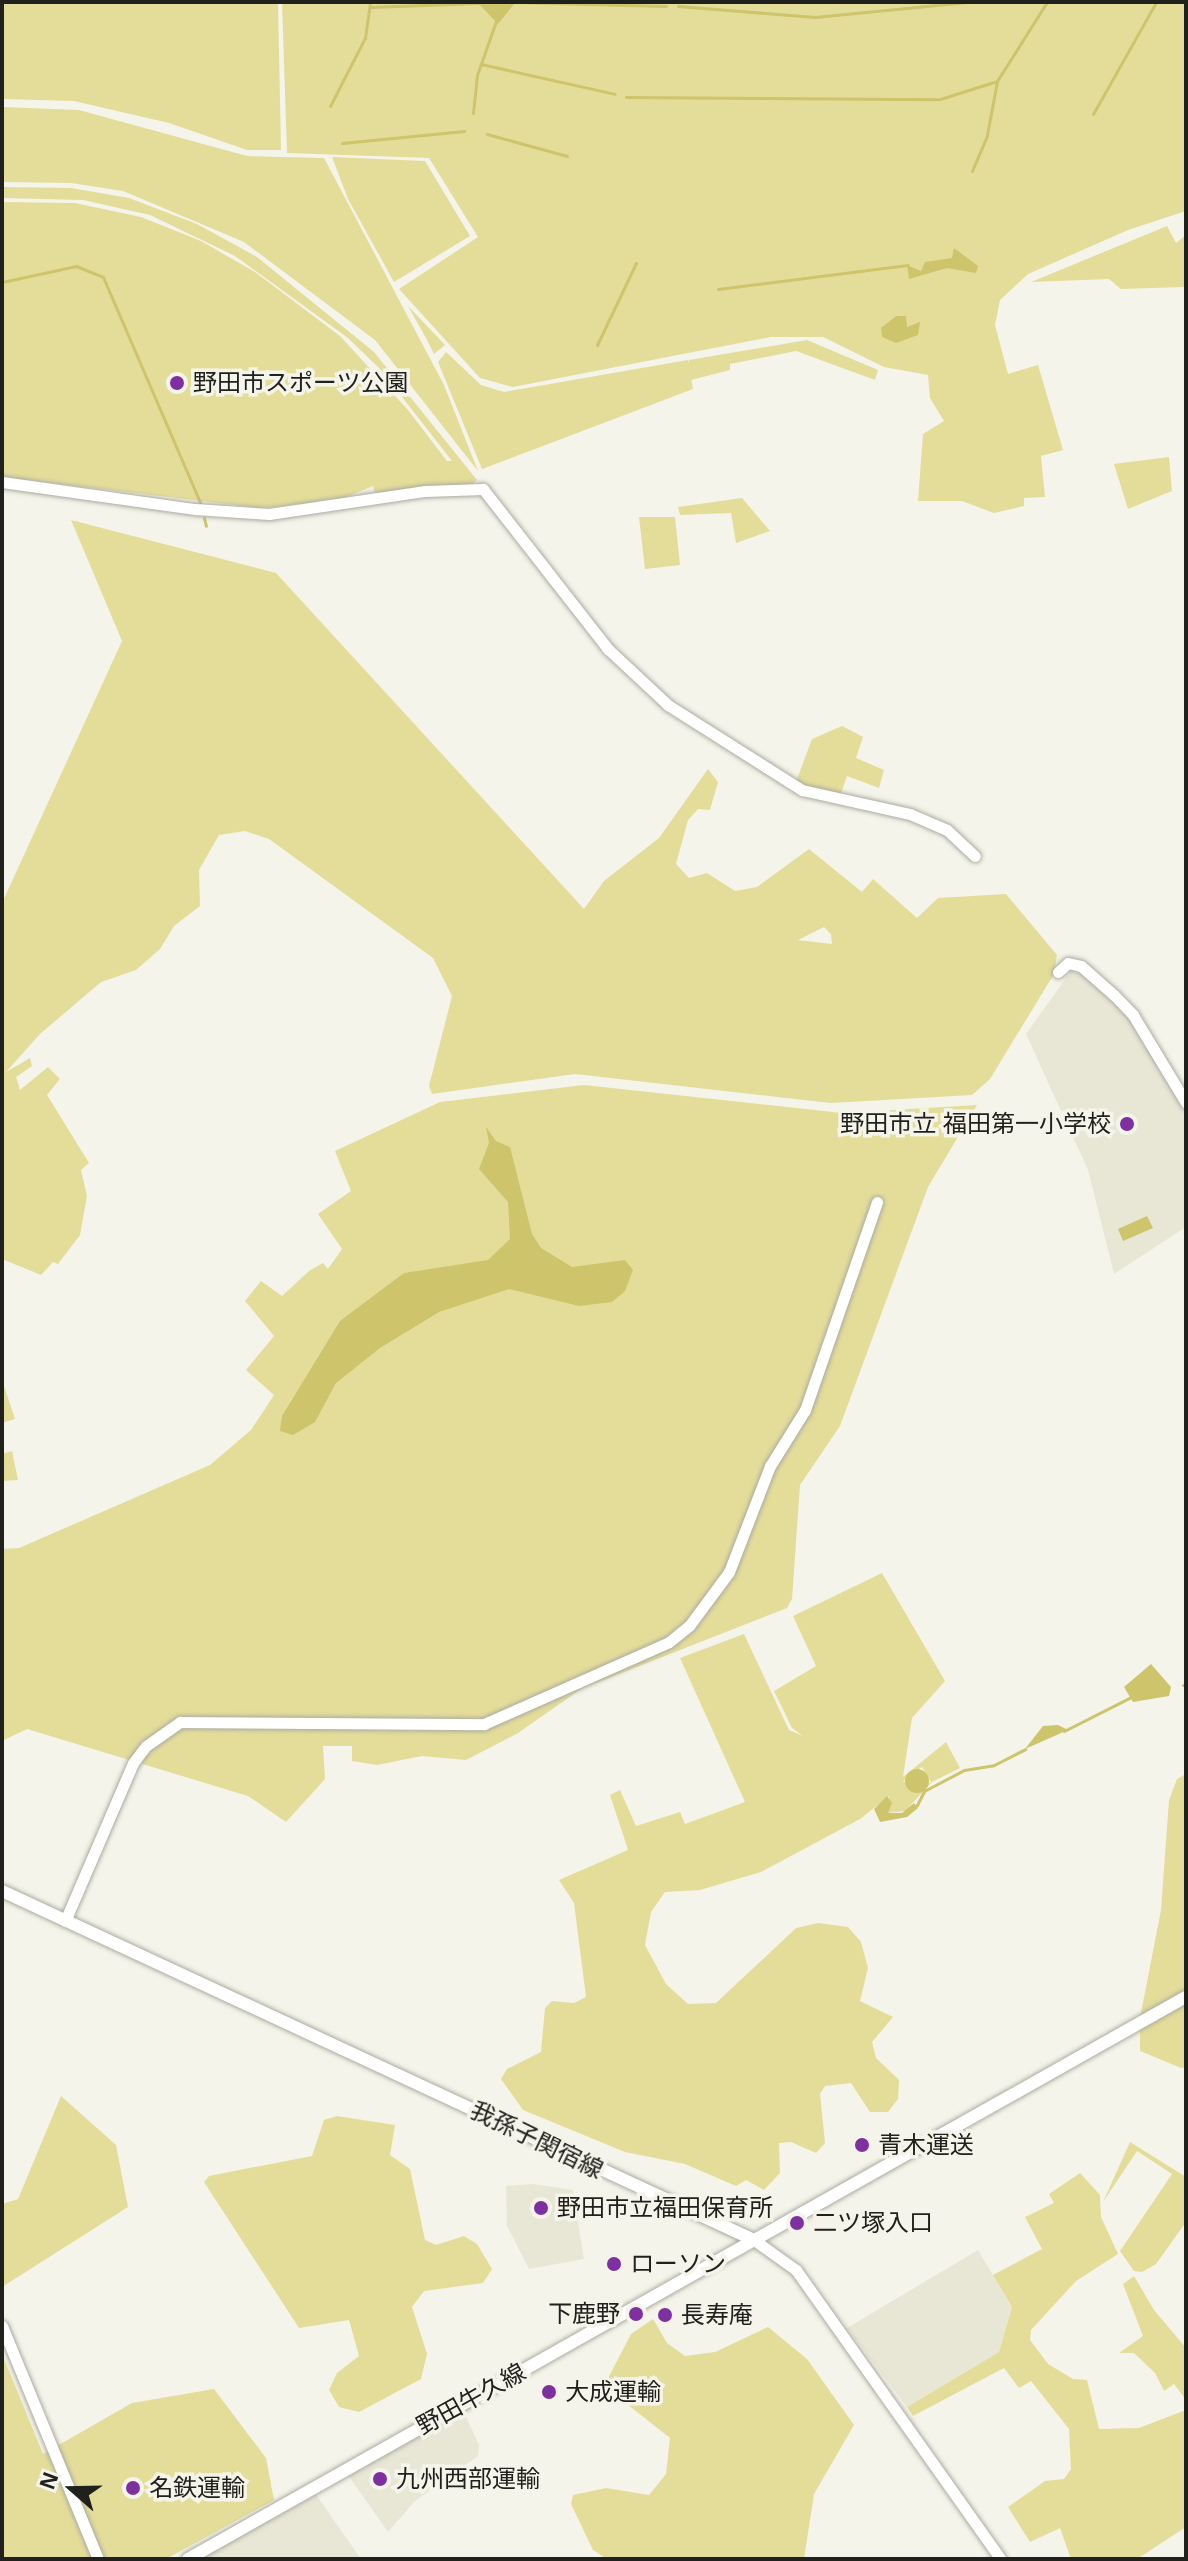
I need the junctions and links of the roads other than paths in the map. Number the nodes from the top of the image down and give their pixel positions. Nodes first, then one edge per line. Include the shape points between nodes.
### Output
1 (2, 482) edge
2 (975, 856) dead end
3 (1058, 972) dead end
4 (1186, 1103) edge
5 (877, 1202) dead end
6 (2, 1891) edge
7 (65, 1921) junction
8 (1186, 1997) edge
9 (754, 2240) junction
10 (2, 2326) edge
11 (98, 2559) edge
12 (188, 2559) edge
13 (1001, 2559) edge

1 - 2 street via 269,514 437,489 483,489 608,649 668,705 781,780 826,799 924,819 947,830
3 - 4 street via 1068,963 1081,966 1114,995 1133,1015
5 - 7 street via 805,1410 770,1466 729,1572 689,1626 669,1642 484,1724 180,1722 161,1733 133,1763
6 - 7 main road, 我孫子関宿線
7 - 9 main road, 我孫子関宿線
8 - 9 main road
9 - 12 main road, 野田牛久線
9 - 13 street via 796,2270
10 - 11 street

